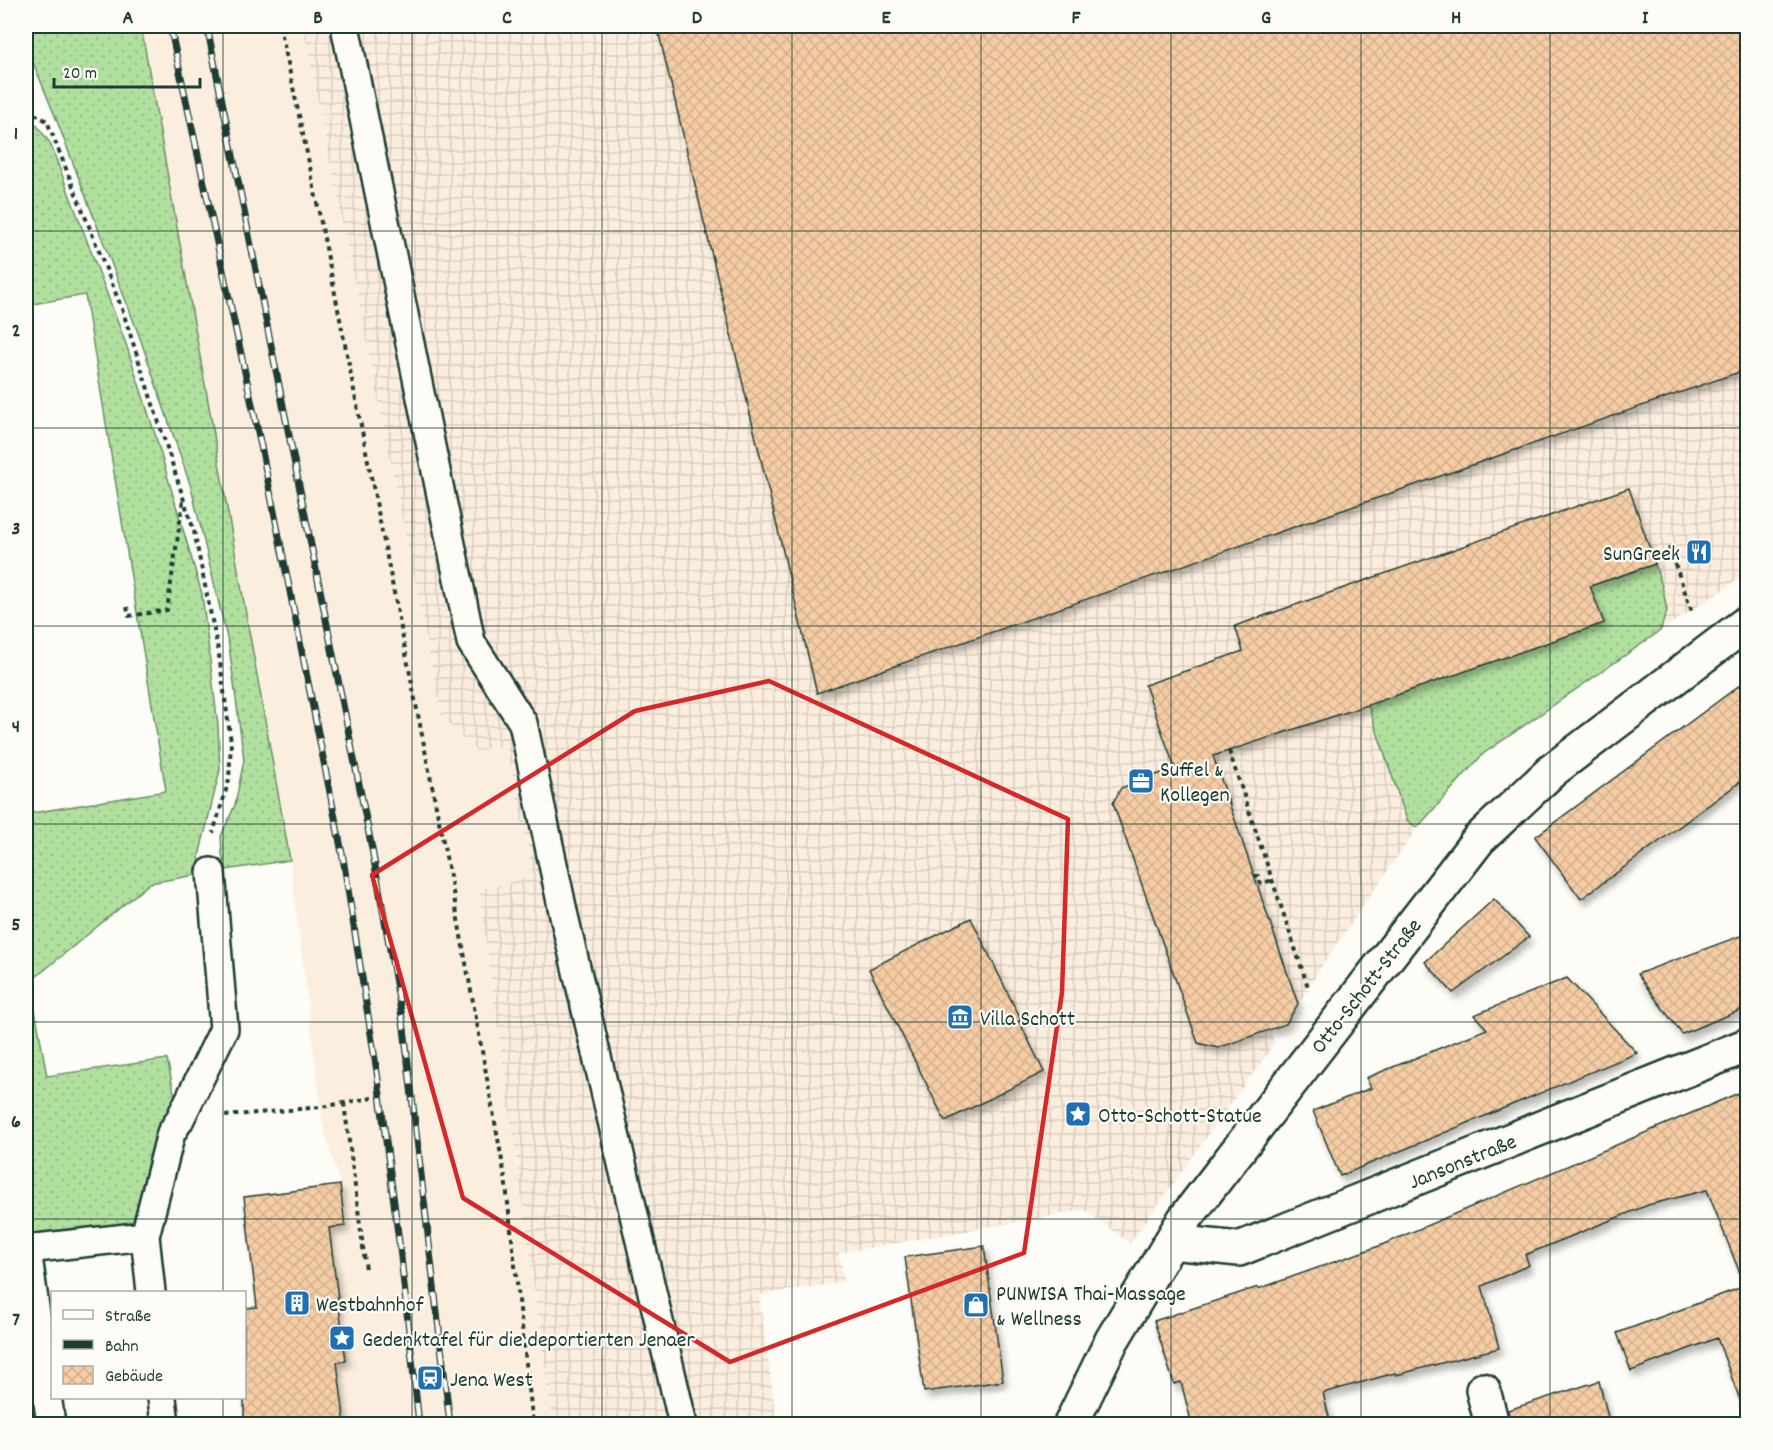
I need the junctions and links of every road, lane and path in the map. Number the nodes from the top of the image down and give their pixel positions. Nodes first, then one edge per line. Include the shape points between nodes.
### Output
1 (280, 26) edge
2 (345, 26) edge
3 (26, 75) edge
4 (26, 111) edge
5 (32, 112) junction
6 (183, 500) junction
7 (1669, 548) dead end
8 (127, 607) dead end
9 (1748, 622) edge
10 (1706, 652) junction
11 (1229, 752) dead end
12 (211, 872) joint
13 (1254, 876) dead end
14 (1272, 880) junction
15 (1324, 1037) junction
16 (1748, 1045) edge
17 (372, 1098) dead end
18 (344, 1103) junction
19 (179, 1121) junction
20 (145, 1236) junction
21 (1171, 1242) junction
22 (366, 1270) dead end
23 (151, 1291) edge
24 (1484, 1390) dead end
25 (162, 1399) edge
26 (51, 1425) edge
27 (165, 1425) edge
28 (533, 1425) edge
29 (683, 1425) edge
30 (1071, 1425) edge
31 (1492, 1425) edge

1 - 28 path via 451,880 505,1177
2 - 29 lane via 471,642 523,723
3 - 5 path
4 - 5 path
5 - 6 path via 47,121 122,309
6 - 8 path via 167,610 129,616
6 - 12 path via 194,531 219,655 231,742 229,780 209,850
7 - 10 path
9 - 10 street, Otto-Schott-Straße
10 - 15 street, Otto-Schott-Straße via 1553,770 1479,839
11 - 14 path
12 - 19 lane via 224,1029
13 - 14 path via 1258,876 1261,884
14 - 15 path
15 - 21 street, Otto-Schott-Straße
16 - 21 street, Jansonstraße via 1239,1249
17 - 18 path
18 - 19 path
18 - 22 path
19 - 20 lane via 171,1133
20 - 23 lane
20 - 26 lane via 27,1250
21 - 30 street, Otto-Schott-Straße via 1112,1340
24 - 31 street
25 - 27 lane

